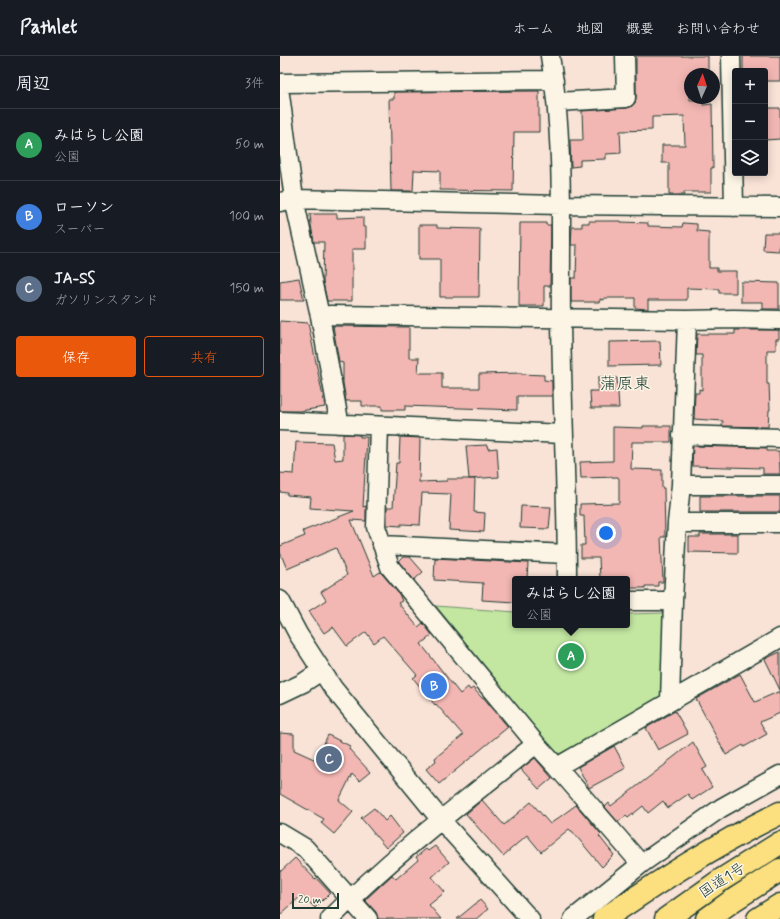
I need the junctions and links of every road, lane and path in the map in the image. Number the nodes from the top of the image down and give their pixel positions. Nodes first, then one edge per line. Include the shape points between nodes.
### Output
1 (550, 56) edge
2 (625, 56) edge
3 (731, 56) edge
4 (554, 80) junction
5 (280, 84) edge
6 (280, 95) edge
7 (557, 102) junction
8 (287, 201) edge
9 (561, 205) junction
10 (734, 206) junction
11 (780, 207) edge
12 (320, 316) junction
13 (561, 318) junction
14 (687, 320) junction
15 (780, 320) edge
16 (280, 421) edge
17 (338, 424) junction
18 (379, 426) junction
19 (563, 434) junction
20 (682, 435) junction
21 (780, 438) edge
22 (681, 485) junction
23 (780, 485) edge
24 (677, 523) junction
25 (780, 523) edge
26 (382, 544) junction
27 (567, 554) junction
28 (567, 576) edge
29 (280, 600) edge
30 (630, 601) edge
31 (673, 601) junction
32 (780, 638) edge
33 (321, 671) junction
34 (280, 694) edge
35 (670, 701) junction
36 (536, 744) junction
37 (557, 766) junction
38 (780, 775) edge
39 (780, 813) edge
40 (441, 820) junction
41 (280, 833) edge
42 (780, 843) edge
43 (642, 864) junction
44 (780, 870) edge
45 (350, 898) junction
46 (780, 905) edge
47 (330, 919) edge
48 (368, 919) edge
49 (530, 919) edge
50 (573, 919) edge
51 (604, 919) edge
52 (666, 919) edge
53 (707, 919) edge
54 (758, 919) edge

1 - 4 street
2 - 7 street via 626,98
3 - 10 street
4 - 5 street
4 - 7 street
6 - 8 street
7 - 9 street
8 - 9 street
8 - 12 street
9 - 10 street
9 - 13 street
10 - 11 street
12 - 13 street
12 - 17 street
13 - 14 street
13 - 19 street
14 - 15 street
14 - 20 street
16 - 17 street
17 - 18 street
18 - 19 street
18 - 26 street via 376,527
19 - 27 street
20 - 21 street
20 - 22 street
22 - 23 street
22 - 24 street
24 - 25 street
24 - 31 street
26 - 27 street
26 - 36 street via 390,566
27 - 28 street
29 - 33 street
30 - 31 street
31 - 35 street
32 - 35 street
33 - 34 street
33 - 40 street
35 - 37 street
36 - 37 street
36 - 40 street
37 - 43 street
38 - 43 street via 721,808
39 - 51 highway via 713,849
40 - 45 street
40 - 49 street
41 - 45 street via 305,848
42 - 52 highway, 国道1号
43 - 50 street
44 - 53 highway, 国道1号
45 - 47 street
45 - 48 street
46 - 54 highway

